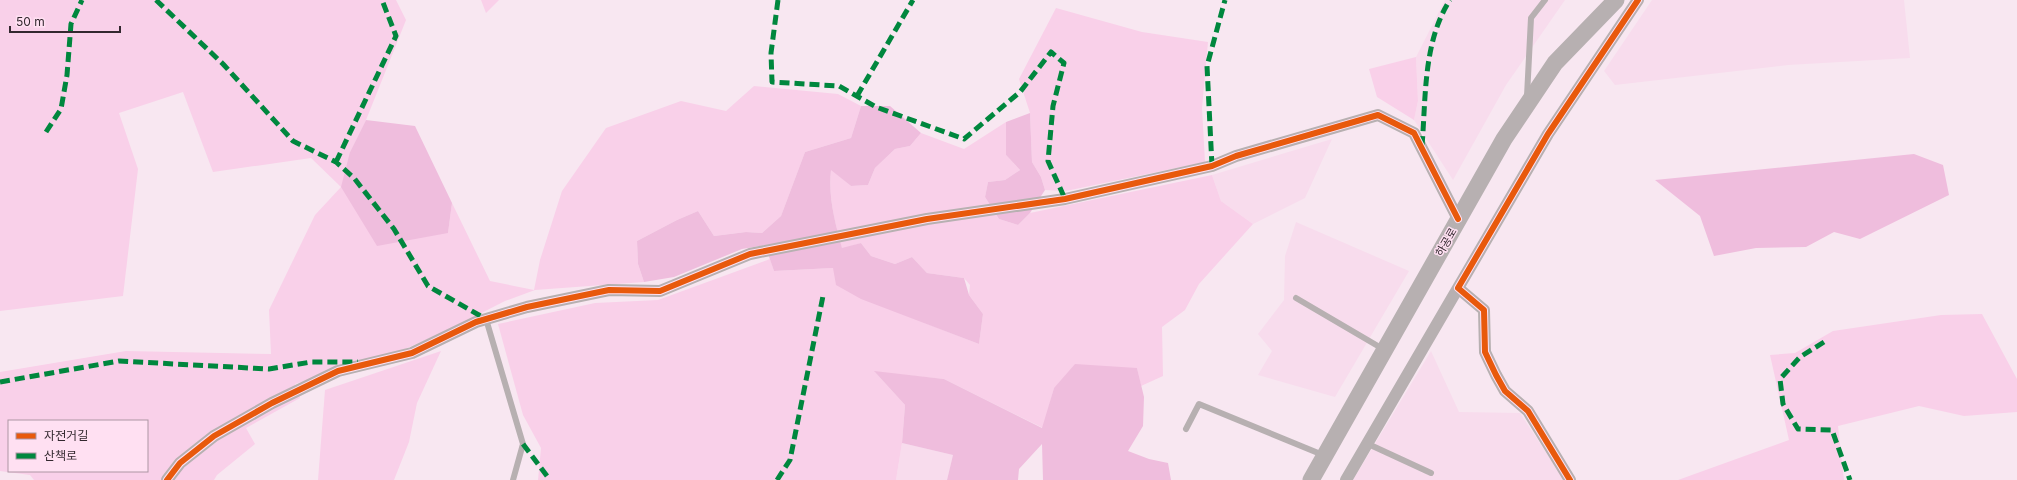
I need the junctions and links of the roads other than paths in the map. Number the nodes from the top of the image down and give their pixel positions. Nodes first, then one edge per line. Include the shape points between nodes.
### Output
1 (1545, 0) edge
2 (1616, 0) edge
3 (1638, 0) edge
4 (1526, 106) junction
5 (1458, 219) junction
6 (1458, 288) junction
7 (1296, 298) dead end
8 (486, 319) junction
9 (1385, 349) junction
10 (1186, 429) dead end
11 (1366, 443) junction
12 (1325, 456) junction
13 (1431, 473) dead end
14 (167, 480) edge
15 (513, 480) edge
16 (1311, 480) edge
17 (1346, 480) edge
18 (1570, 480) edge

1 - 4 lane via 1531,18
2 - 4 main road, 하공로 via 1555,63
3 - 6 street via 1548,134
4 - 5 main road, 하공로
5 - 8 street via 1414,133 1378,115 1236,156 1212,166 1052,201 927,219 750,254 660,291 609,290 526,306
5 - 9 main road, 하공로
6 - 11 street
6 - 18 street via 1484,310 1485,352 1496,375 1505,391 1528,411
7 - 9 lane
8 - 14 street via 412,353 338,371 272,403 214,436 180,463
8 - 15 lane via 523,444
9 - 12 main road, 하공로
10 - 12 lane via 1199,404
11 - 13 lane
11 - 17 street
12 - 16 main road, 하공로

